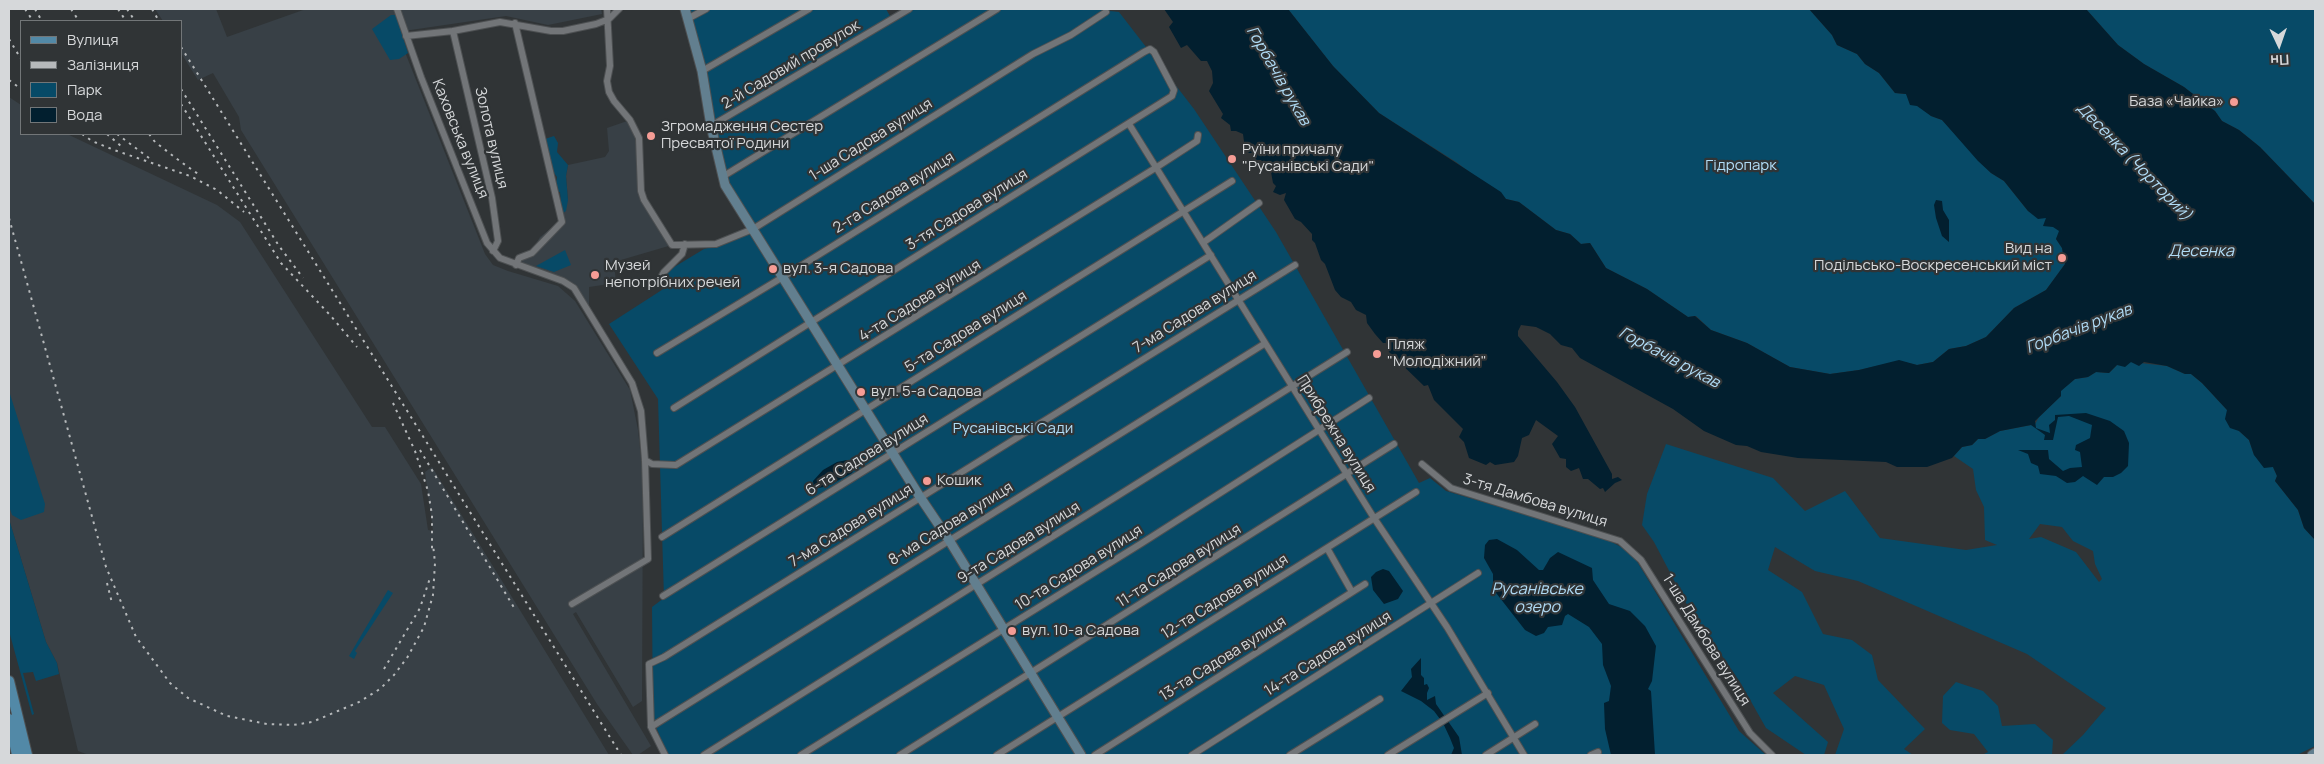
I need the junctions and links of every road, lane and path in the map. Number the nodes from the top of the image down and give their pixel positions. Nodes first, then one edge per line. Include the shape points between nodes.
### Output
1 (397, 9) edge
2 (607, 9) edge
3 (619, 9) edge
4 (685, 9) edge
5 (706, 9) edge
6 (809, 9) edge
7 (909, 9) edge
8 (997, 9) edge
9 (1106, 12) dead end
10 (689, 18) junction
11 (609, 19) junction
12 (515, 23) junction
13 (453, 31) junction
14 (406, 36) junction
15 (1144, 52) joint
16 (702, 71) junction
17 (1129, 124) junction
18 (711, 126) junction
19 (1198, 135) dead end
20 (1157, 167) junction
21 (722, 177) junction
22 (1232, 181) dead end
23 (1259, 203) dead end
24 (1184, 210) junction
25 (753, 229) junction
26 (1204, 242) junction
27 (685, 244) junction
28 (493, 250) junction
29 (1211, 255) junction
30 (516, 265) junction
31 (1295, 265) dead end
32 (784, 277) junction
33 (658, 283) dead end
34 (1238, 299) junction
35 (811, 322) junction
36 (1264, 344) junction
37 (1347, 352) dead end
38 (657, 353) dead end
39 (838, 366) junction
40 (1292, 387) junction
41 (1368, 398) dead end
42 (674, 408) dead end
43 (865, 409) junction
44 (1320, 431) junction
45 (1394, 444) dead end
46 (893, 454) junction
47 (646, 460) junction
48 (1422, 464) dead end
49 (1346, 475) junction
50 (1416, 492) dead end
51 (920, 497) junction
52 (1374, 518) junction
53 (662, 537) dead end
54 (949, 540) junction
55 (1327, 548) junction
56 (1641, 560) joint
57 (1478, 574) dead end
58 (977, 584) junction
59 (1365, 584) dead end
60 (1352, 592) junction
61 (663, 596) dead end
62 (1432, 603) junction
63 (572, 604) dead end
64 (1004, 629) junction
65 (1031, 674) junction
66 (9, 681) edge
67 (1488, 693) junction
68 (1380, 699) dead end
69 (1058, 717) junction
70 (9, 719) edge
71 (1535, 724) dead end
72 (651, 728) junction
73 (1513, 738) junction
74 (1598, 752) dead end
75 (17, 755) edge
76 (27, 755) edge
77 (665, 755) edge
78 (704, 755) edge
79 (801, 755) edge
80 (900, 755) edge
81 (997, 755) edge
82 (1081, 755) edge
83 (1095, 755) edge
84 (1192, 755) edge
85 (1290, 755) edge
86 (1388, 755) edge
87 (1486, 755) edge
88 (1524, 755) edge
89 (1591, 755) edge
90 (1772, 755) edge

1 - 14 street, Каховська вулиця
2 - 11 street
3 - 11 street
4 - 10 main road
5 - 10 street
6 - 16 street
7 - 18 street, 2-й Садовий провулок
8 - 21 street
9 - 25 street, 1-ша Садова вулиця via 1071,35 1032,54
10 - 16 main road
11 - 12 street via 551,31
11 - 27 street via 608,88 639,138 644,200 672,245
12 - 13 street via 500,22
12 - 30 street via 562,222
13 - 14 street
13 - 28 street, Золота вулиця via 492,198 498,241
14 - 28 street, Каховська вулиця via 487,243
15 - 17 street, 3-тя Садова вулиця via 1150,49 1154,52 1174,90 1172,96
15 - 32 street, 2-га Садова вулиця
16 - 18 main road
17 - 20 street, Прибрежна вулиця
17 - 35 street, 3-тя Садова вулиця
18 - 21 main road
19 - 20 street, 4-та Садова вулиця via 1197,141
20 - 24 street, Прибрежна вулиця
20 - 39 street, 4-та Садова вулиця
21 - 25 main road
22 - 24 street, 5-та Садова вулиця
23 - 26 street
24 - 26 street, Прибрежна вулиця
24 - 43 street, 5-та Садова вулиця
25 - 27 street, 1-ша Садова вулиця via 724,242
25 - 32 main road
26 - 29 street, Прибрежна вулиця
27 - 33 street via 682,254
28 - 30 street, Каховська вулиця via 500,258
29 - 34 street, Прибрежна вулиця
29 - 46 street, 6-та Садова вулиця
30 - 47 street, Каховська вулиця via 563,281 574,288 589,310 632,383 642,411
31 - 34 street, 7-ма Садова вулиця
32 - 35 main road
32 - 38 street, 2-га Садова вулиця
34 - 36 street, Прибрежна вулиця
34 - 51 street, 7-ма Садова вулиця
35 - 39 main road
35 - 42 street, 3-тя Садова вулиця
36 - 40 street, Прибрежна вулиця
36 - 54 street, 8-ма Садова вулиця
37 - 40 street, 9-та Садова вулиця
39 - 43 main road
39 - 47 street, 4-та Садова вулиця via 676,465 652,464
40 - 44 street, Прибрежна вулиця
40 - 58 street, 9-та Садова вулиця
41 - 44 street, 10-та Садова вулиця
43 - 46 main road
43 - 53 street, 5-та Садова вулиця
44 - 49 street, Прибрежна вулиця
44 - 64 street, 10-та Садова вулиця
45 - 49 street, 11-та Садова вулиця
46 - 51 main road
46 - 61 street, 6-та Садова вулиця
47 - 63 street, Каховська вулиця via 648,559
48 - 56 street, 3-тя Дамбова вулиця via 1451,488 1608,536 1620,541
49 - 52 street, Прибрежна вулиця
49 - 65 street, 11-та Садова вулиця
50 - 52 street, 12-та Садова вулиця
51 - 54 main road
51 - 72 street, 7-ма Садова вулиця via 649,664
52 - 55 street, 12-та Садова вулиця
52 - 62 street, Прибрежна вулиця
54 - 58 main road
54 - 72 street, 8-ма Садова вулиця
55 - 60 street
55 - 69 street, 12-та Садова вулиця
56 - 90 street, 1-ша Дамбова вулиця via 1750,733
57 - 62 street, 14-та Садова вулиця
58 - 64 main road
58 - 78 street, 9-та Садова вулиця
59 - 60 street, 13-та Садова вулиця
60 - 83 street, 13-та Садова вулиця
62 - 67 street, Прибрежна вулиця
62 - 84 street, 14-та Садова вулиця
64 - 65 main road
64 - 79 street, 10-та Садова вулиця
65 - 69 main road
65 - 80 street, 11-та Садова вулиця
66 - 76 main road
67 - 73 street, Прибрежна вулиця
67 - 86 street
68 - 85 street
69 - 81 street, 12-та Садова вулиця
69 - 82 main road
70 - 75 main road
71 - 73 street
72 - 77 street
73 - 87 street
73 - 88 street, Прибрежна вулиця
74 - 89 street

